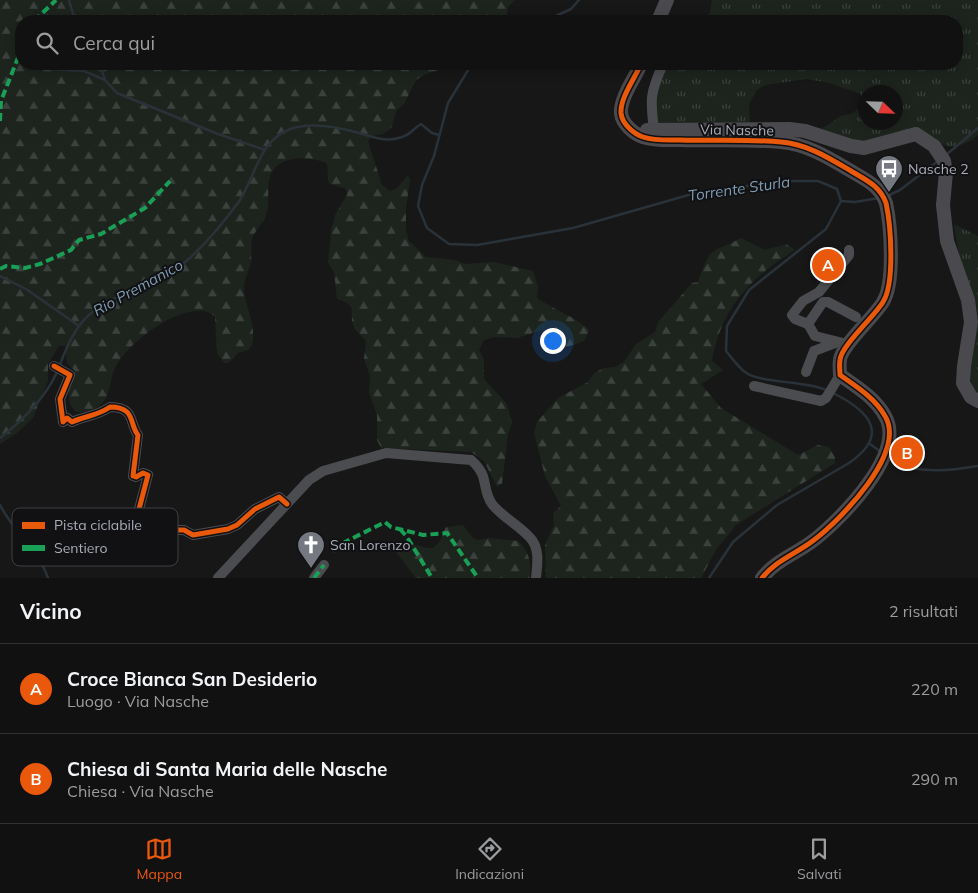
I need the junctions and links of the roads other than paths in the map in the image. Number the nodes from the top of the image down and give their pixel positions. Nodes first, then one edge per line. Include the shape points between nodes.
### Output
1 (667, 0) edge
2 (661, 15) edge
3 (638, 70) edge
4 (660, 70) edge
5 (631, 130) junction
6 (654, 130) junction
7 (849, 250) dead end
8 (856, 316) dead end
9 (808, 324) junction
10 (843, 343) junction
11 (54, 366) dead end
12 (806, 372) dead end
13 (838, 378) junction
14 (754, 386) dead end
15 (978, 401) edge
16 (286, 504) junction
17 (139, 508) edge
18 (178, 530) edge
19 (324, 565) dead end
20 (218, 578) edge
21 (314, 578) edge
22 (536, 578) edge
23 (762, 578) edge

1 - 2 street
3 - 5 street via 621,114
4 - 6 street via 650,103
5 - 6 street
5 - 10 street, Via Nasche via 645,138 664,140 797,145 821,154 879,189 886,204 891,279 884,300 865,326
6 - 15 street via 789,129 864,148 910,134 927,140 942,156 945,166 943,205 947,241 968,300 971,322 963,383 971,397
7 - 9 street via 849,255 819,292 803,301 792,315
8 - 9 street via 823,302
9 - 10 street via 816,336
10 - 12 street, Via Nasche via 814,350
10 - 13 street, Via Nasche
11 - 17 street via 70,375 60,399 63,422 67,418 72,422 90,418 110,407 133,418 138,435 133,476 148,475
13 - 14 street via 826,398 814,400
13 - 23 street via 866,393 886,417 889,436 885,456 875,474 842,514 813,541 779,560
16 - 18 street via 279,496 228,529 193,535
16 - 20 street
16 - 22 street via 309,480 323,471 370,456 386,453 471,460 482,469 491,502 532,541 538,557
19 - 21 street

